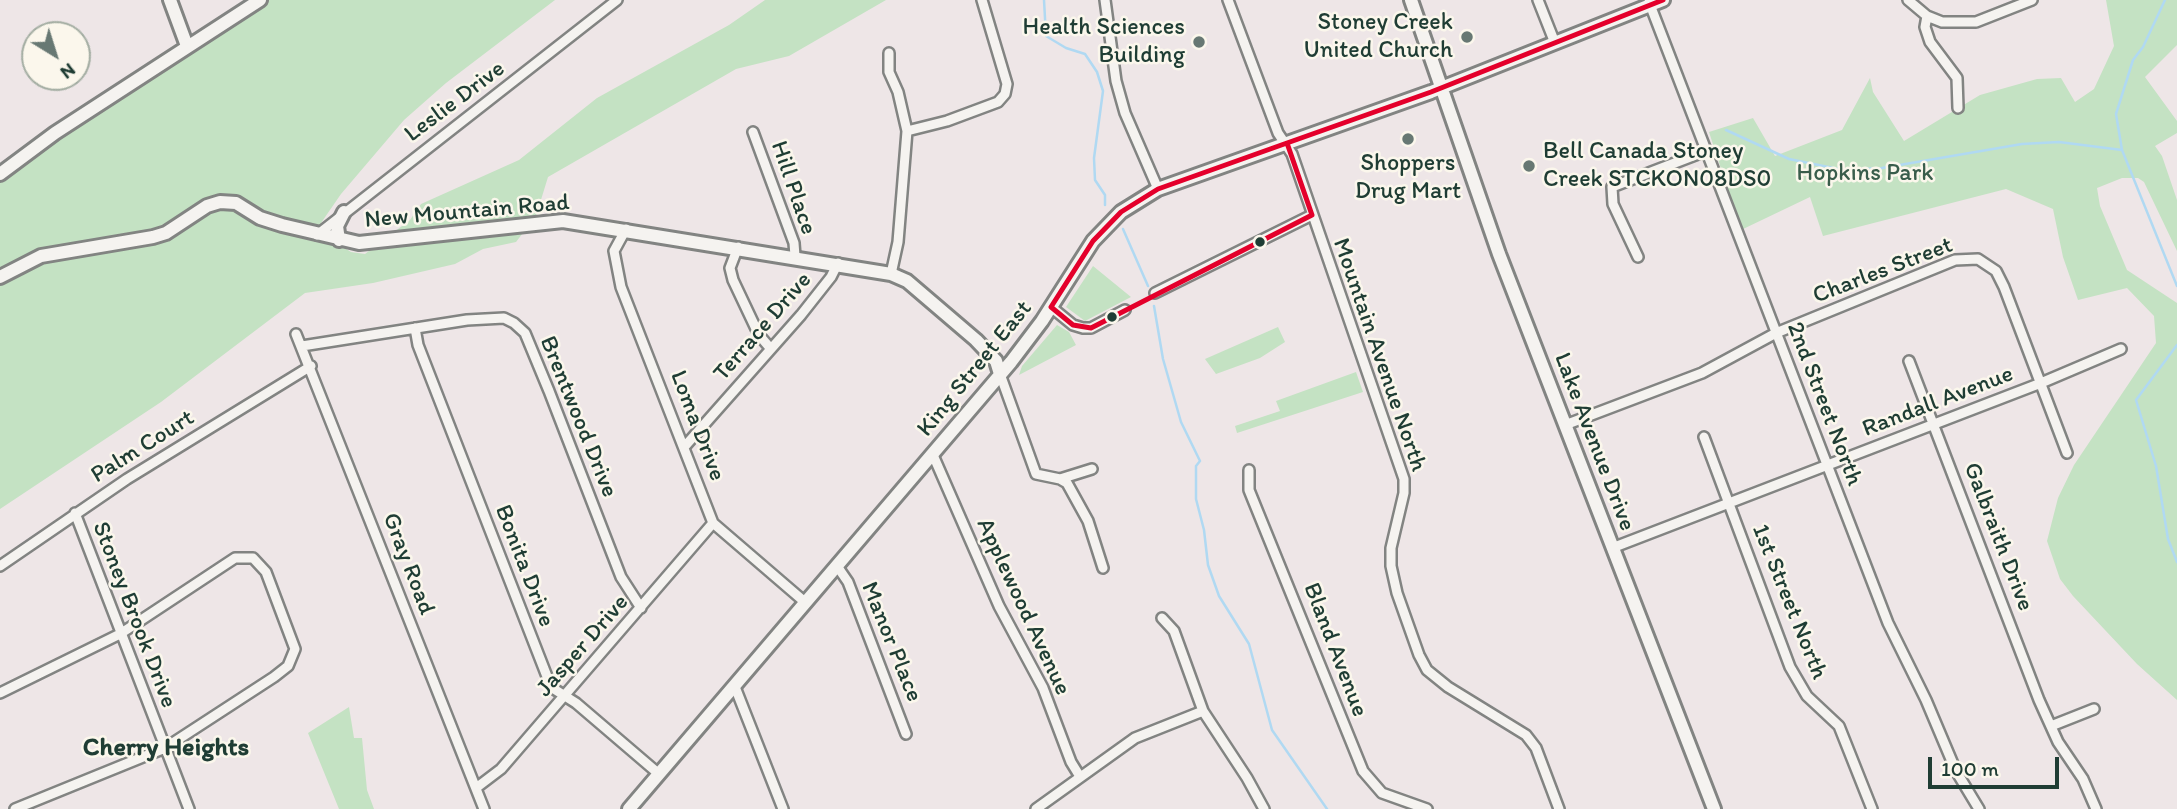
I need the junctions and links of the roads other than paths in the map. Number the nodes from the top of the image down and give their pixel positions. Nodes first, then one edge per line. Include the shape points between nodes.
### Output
1 (170, 0) edge
2 (260, 0) edge
3 (617, 0) edge
4 (982, 0) edge
5 (1105, 0) edge
6 (1228, 0) edge
7 (1411, 0) edge
8 (1538, 0) edge
9 (1663, 0) edge
10 (1908, 0) edge
11 (2032, 0) edge
12 (1649, 3) edge
13 (1927, 16) junction
14 (1555, 44) junction
15 (187, 46) junction
16 (889, 53) dead end
17 (1441, 88) junction
18 (1958, 108) dead end
19 (907, 131) junction
20 (754, 132) dead end
21 (1287, 144) junction
22 (1706, 151) junction
23 (0, 174) edge
24 (1158, 189) junction
25 (344, 212) junction
26 (1312, 215) junction
27 (626, 229) junction
28 (317, 235) junction
29 (339, 240) junction
30 (738, 247) junction
31 (796, 256) junction
32 (1638, 257) dead end
33 (838, 263) junction
34 (891, 274) junction
35 (0, 277) edge
36 (1156, 293) dead end
37 (1051, 307) junction
38 (1125, 310) dead end
39 (415, 328) junction
40 (1776, 333) junction
41 (296, 334) dead end
42 (302, 346) junction
43 (771, 349) junction
44 (2121, 349) dead end
45 (1909, 361) dead end
46 (311, 366) junction
47 (1000, 374) junction
48 (2041, 383) junction
49 (1934, 424) junction
50 (1565, 425) junction
51 (1704, 436) dead end
52 (686, 445) junction
53 (2067, 453) dead end
54 (933, 455) junction
55 (1828, 465) junction
56 (1092, 469) dead end
57 (1249, 470) dead end
58 (1060, 479) junction
59 (1728, 503) junction
60 (75, 513) junction
61 (713, 523) junction
62 (1612, 548) junction
63 (0, 566) edge
64 (837, 566) junction
65 (1102, 568) dead end
66 (806, 603) junction
67 (641, 608) junction
68 (1162, 618) dead end
69 (120, 634) junction
70 (735, 687) junction
71 (0, 692) edge
72 (565, 696) junction
73 (2094, 709) dead end
74 (1203, 711) junction
75 (2051, 726) junction
76 (906, 734) dead end
77 (164, 748) junction
78 (659, 774) junction
79 (1079, 775) junction
80 (475, 788) junction
81 (15, 809) edge
82 (189, 809) edge
83 (484, 809) edge
84 (629, 809) edge
85 (783, 809) edge
86 (1036, 809) edge
87 (1264, 809) edge
88 (1427, 809) edge
89 (1559, 809) edge
90 (1714, 809) edge
91 (1872, 809) edge
92 (1979, 809) edge
93 (2096, 809) edge

1 - 15 main road
2 - 15 main road
3 - 25 street, Leslie Drive
4 - 19 street via 1007,84 1005,94 998,102
5 - 24 street via 1121,100
6 - 21 street, Mountain Avenue North via 1278,133
7 - 17 main road, Lake Avenue Drive
8 - 14 street
9 - 12 main road, King Street East
10 - 13 street
11 - 13 street via 1976,22 1942,22
12 - 14 main road, King Street East
12 - 22 street, 2nd Street North
13 - 18 street via 1930,42 1957,78
14 - 17 main road, King Street East
15 - 23 main road
16 - 19 street via 889,72
17 - 21 main road, King Street East
17 - 50 main road, Lake Avenue Drive
19 - 34 street
20 - 31 street, Hill Place
21 - 24 main road, King Street East
21 - 26 street, Mountain Avenue North
22 - 32 street via 1612,187 1613,204
22 - 40 street, 2nd Street North
24 - 37 main road, King Street East via 1121,212 1093,241
25 - 28 street, Leslie Drive
25 - 29 main road via 337,226
26 - 36 street
26 - 89 street, Mountain Avenue North via 1404,479 1391,566 1419,655 1427,670 1448,687 1526,735 1536,748
27 - 29 main road, New Mountain Road via 563,221 359,243
27 - 30 main road, New Mountain Road
27 - 52 street, Loma Drive via 614,251 621,287
28 - 29 main road, New Mountain Road
28 - 35 main road, New Mountain Road via 260,218 236,203 220,202 166,233 41,256
30 - 31 main road, New Mountain Road
30 - 43 street via 730,268 733,280 759,335
31 - 33 main road, New Mountain Road
33 - 34 main road, New Mountain Road
33 - 43 street, Terrace Drive via 831,278
34 - 47 main road, New Mountain Road via 914,287 976,340 996,361
37 - 38 street via 1083,328
37 - 47 main road, King Street East
39 - 42 street, Brentwood Drive
39 - 67 street, Brentwood Drive via 503,318 525,333 621,577
39 - 72 street, Bonita Drive via 541,664 554,689
40 - 48 street, Charles Street via 1955,260 1978,259 1996,271
40 - 50 street, Charles Street via 1702,373
40 - 55 street, 2nd Street North
41 - 42 street, Gray Road
42 - 46 street, Gray Road
43 - 52 street, Terrace Drive
44 - 48 street, Randall Avenue
45 - 49 street, Galbraith Drive
46 - 60 street, Palm Court
46 - 80 street, Gray Road
47 - 54 main road, King Street East
47 - 58 street via 1037,474
48 - 49 street, Randall Avenue
48 - 53 street, Charles Street
49 - 55 street, Randall Avenue
49 - 75 street, Galbraith Drive
50 - 62 main road, Lake Avenue Drive
51 - 59 street, 1st Street North
52 - 61 street, Loma Drive
54 - 64 main road, King Street East
54 - 79 street, Applewood Avenue
55 - 59 street, Randall Avenue
55 - 92 street, 2nd Street North via 1898,648 1916,677 1956,772
56 - 58 street
57 - 88 street, Bland Avenue via 1249,490 1363,771 1382,793
58 - 65 street via 1070,487 1088,521
59 - 62 street, Randall Avenue
59 - 91 street, 1st Street North via 1796,680 1839,726
60 - 63 street, Palm Court
60 - 69 street, Stoney Brook Drive
61 - 66 street
61 - 67 street, Jasper Drive
62 - 90 main road, Lake Avenue Drive
64 - 66 main road, King Street East
64 - 76 street, Manor Place via 848,582
66 - 70 main road, King Street East
67 - 72 street, Jasper Drive
68 - 74 street via 1174,631
69 - 71 street
69 - 77 street, Stoney Brook Drive
69 - 77 street via 235,558 253,558 266,572 295,649 289,666
70 - 78 main road, King Street East
70 - 85 street
72 - 78 street, Bonita Drive
72 - 80 street, Jasper Drive via 501,769
73 - 75 street
74 - 79 street via 1152,729
74 - 87 street
75 - 93 street, Galbraith Drive
77 - 81 street
77 - 82 street, Stoney Brook Drive
78 - 84 main road, King Street East
79 - 86 street
80 - 83 street, Gray Road

